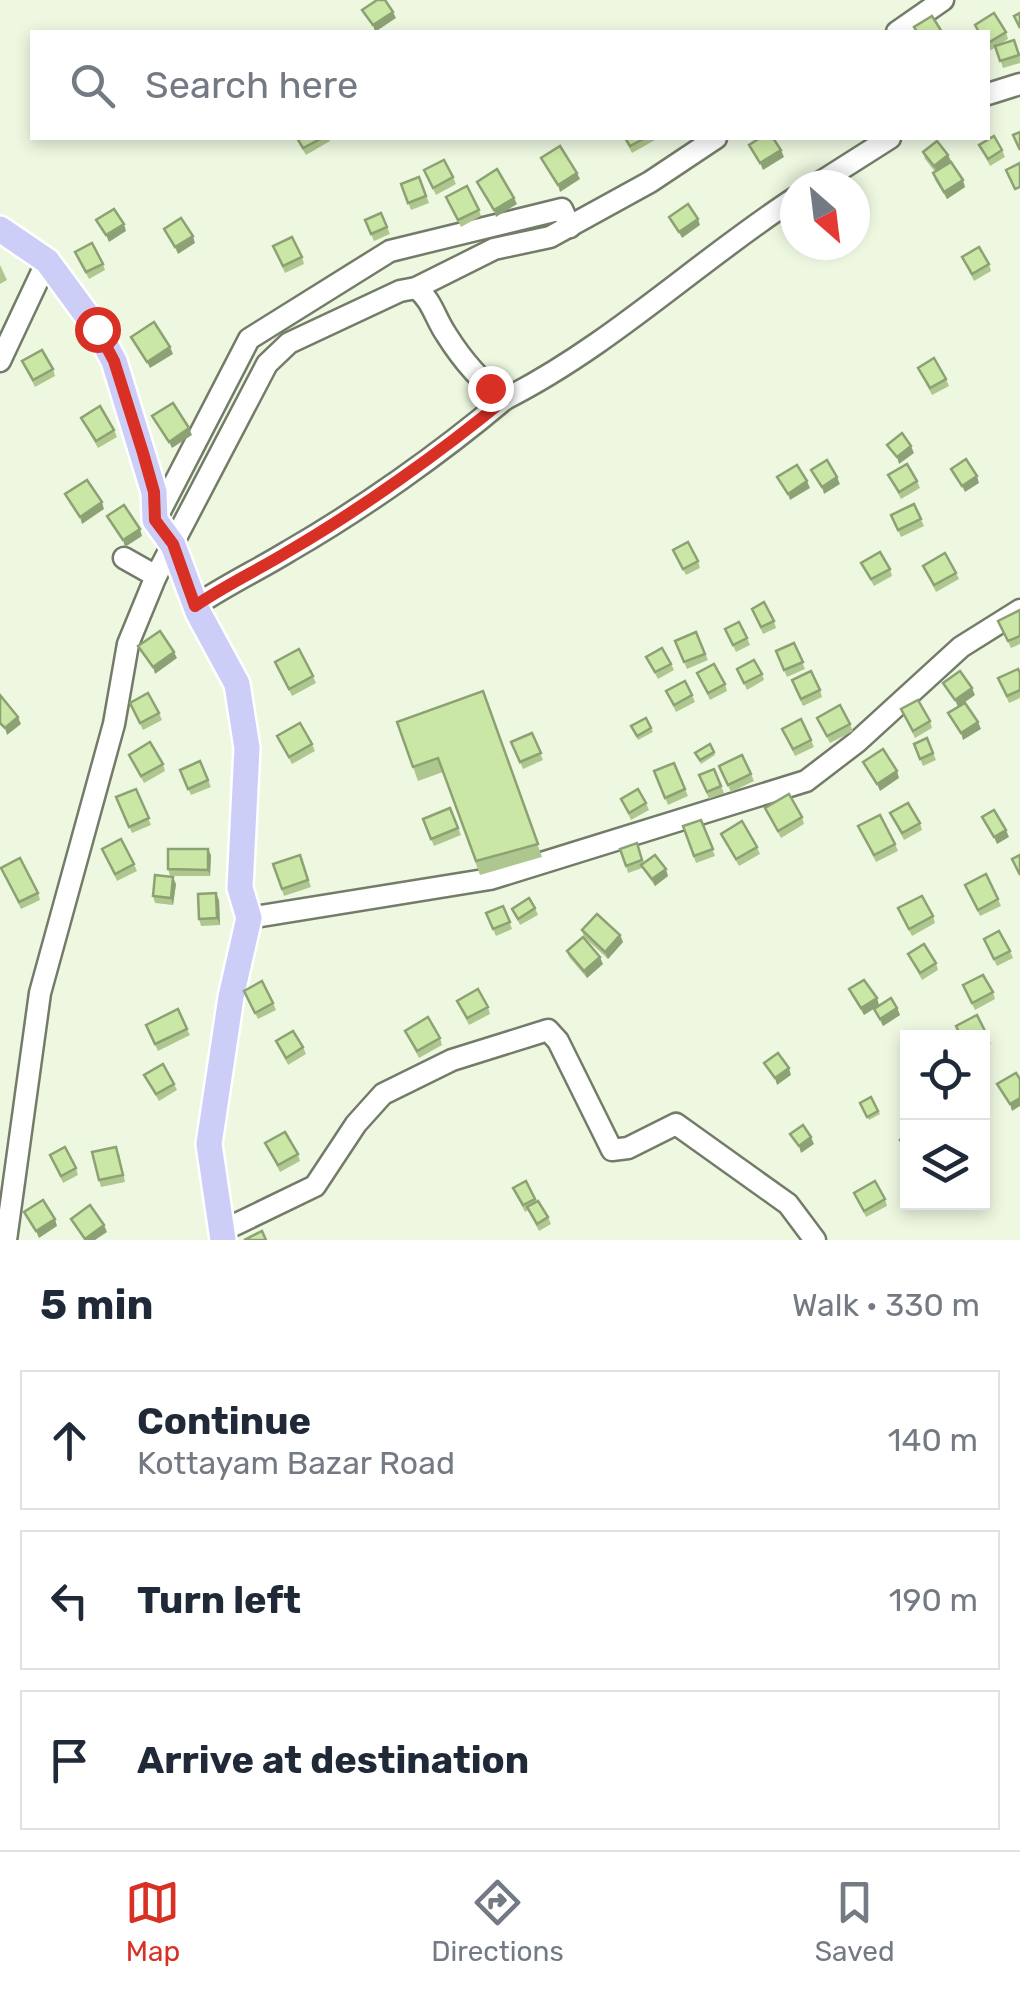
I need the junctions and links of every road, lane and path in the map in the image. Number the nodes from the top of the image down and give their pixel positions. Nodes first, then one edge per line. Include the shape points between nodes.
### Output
1 (943, 0) edge
2 (900, 30) edge
3 (1020, 84) edge
4 (990, 93) edge
5 (713, 140) edge
6 (887, 140) edge
7 (840, 170) edge
8 (780, 208) edge
9 (570, 228) junction
10 (0, 230) edge
11 (47, 262) junction
12 (416, 288) junction
13 (0, 361) edge
14 (505, 399) junction
15 (166, 535) junction
16 (124, 558) dead end
17 (156, 576) junction
18 (195, 606) junction
19 (1020, 610) edge
20 (249, 918) junction
21 (224, 1235) edge
22 (6, 1240) edge
23 (815, 1240) edge

1 - 2 street
3 - 4 street
5 - 9 street
6 - 7 street
8 - 14 street via 588,350
9 - 12 street via 468,259
9 - 15 street via 562,209 390,251 269,323 249,339
10 - 11 main road
11 - 13 street
11 - 15 main road via 114,361
12 - 14 street via 444,333
12 - 15 street via 339,318 276,354
14 - 18 street via 448,446
15 - 17 street
15 - 18 main road
16 - 17 street
17 - 22 street via 128,644 114,724 40,993
18 - 20 main road via 237,684 247,748 240,888
19 - 20 street via 961,647 806,780 490,879
20 - 21 main road via 209,1144
21 - 23 street via 315,1186 383,1094 452,1060 548,1030 612,1150 676,1124 788,1204

